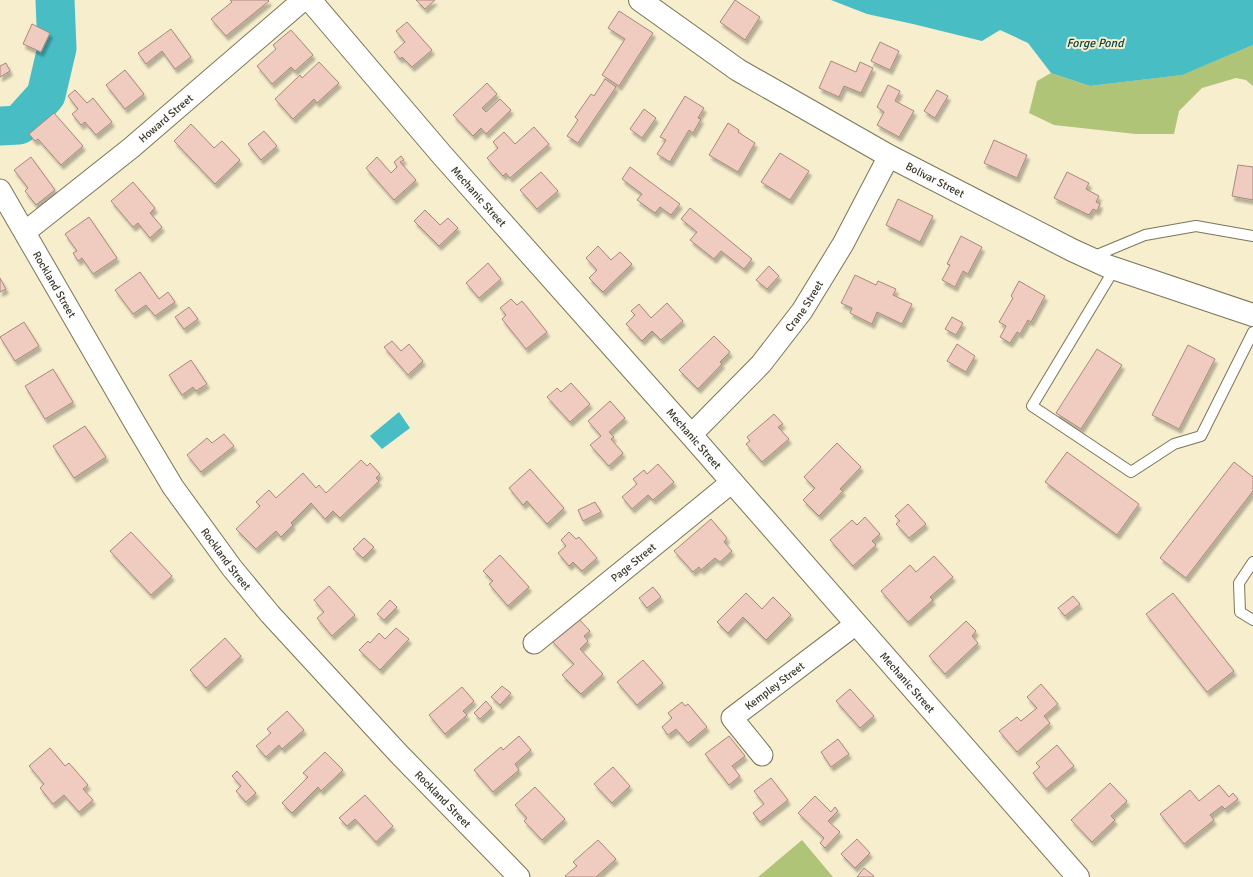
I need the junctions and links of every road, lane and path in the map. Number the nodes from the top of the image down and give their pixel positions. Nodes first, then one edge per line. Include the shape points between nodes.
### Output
1 (303, 0) edge
2 (310, 0) edge
3 (640, 0) edge
4 (889, 156) junction
5 (0, 190) edge
6 (25, 232) junction
7 (1253, 236) edge
8 (1090, 258) junction
9 (1115, 268) junction
10 (1253, 315) edge
11 (1253, 332) edge
12 (691, 435) junction
13 (732, 482) junction
14 (1253, 562) edge
15 (1253, 620) edge
16 (856, 624) junction
17 (534, 643) dead end
18 (762, 755) dead end
19 (519, 877) edge
20 (1078, 877) edge

1 - 6 street, Howard Street via 131,148
2 - 12 street, Mechanic Street via 442,155
3 - 4 street, Bolivar Street via 738,70
4 - 8 street, Bolivar Street
4 - 12 street, Crane Street via 843,244 802,311 761,364
5 - 6 street, Rockland Street
6 - 19 street, Rockland Street via 173,487 232,568 270,614 398,753
7 - 8 lane via 1196,226 1145,235
8 - 9 street, Bolivar Street
9 - 10 street, Bolivar Street
9 - 11 lane via 1032,406 1132,472 1174,444 1201,436
12 - 13 street, Mechanic Street
13 - 16 street, Mechanic Street
13 - 17 street, Page Street
14 - 15 lane via 1239,583 1240,612
16 - 18 street, Kempley Street via 732,718
16 - 20 street, Mechanic Street

